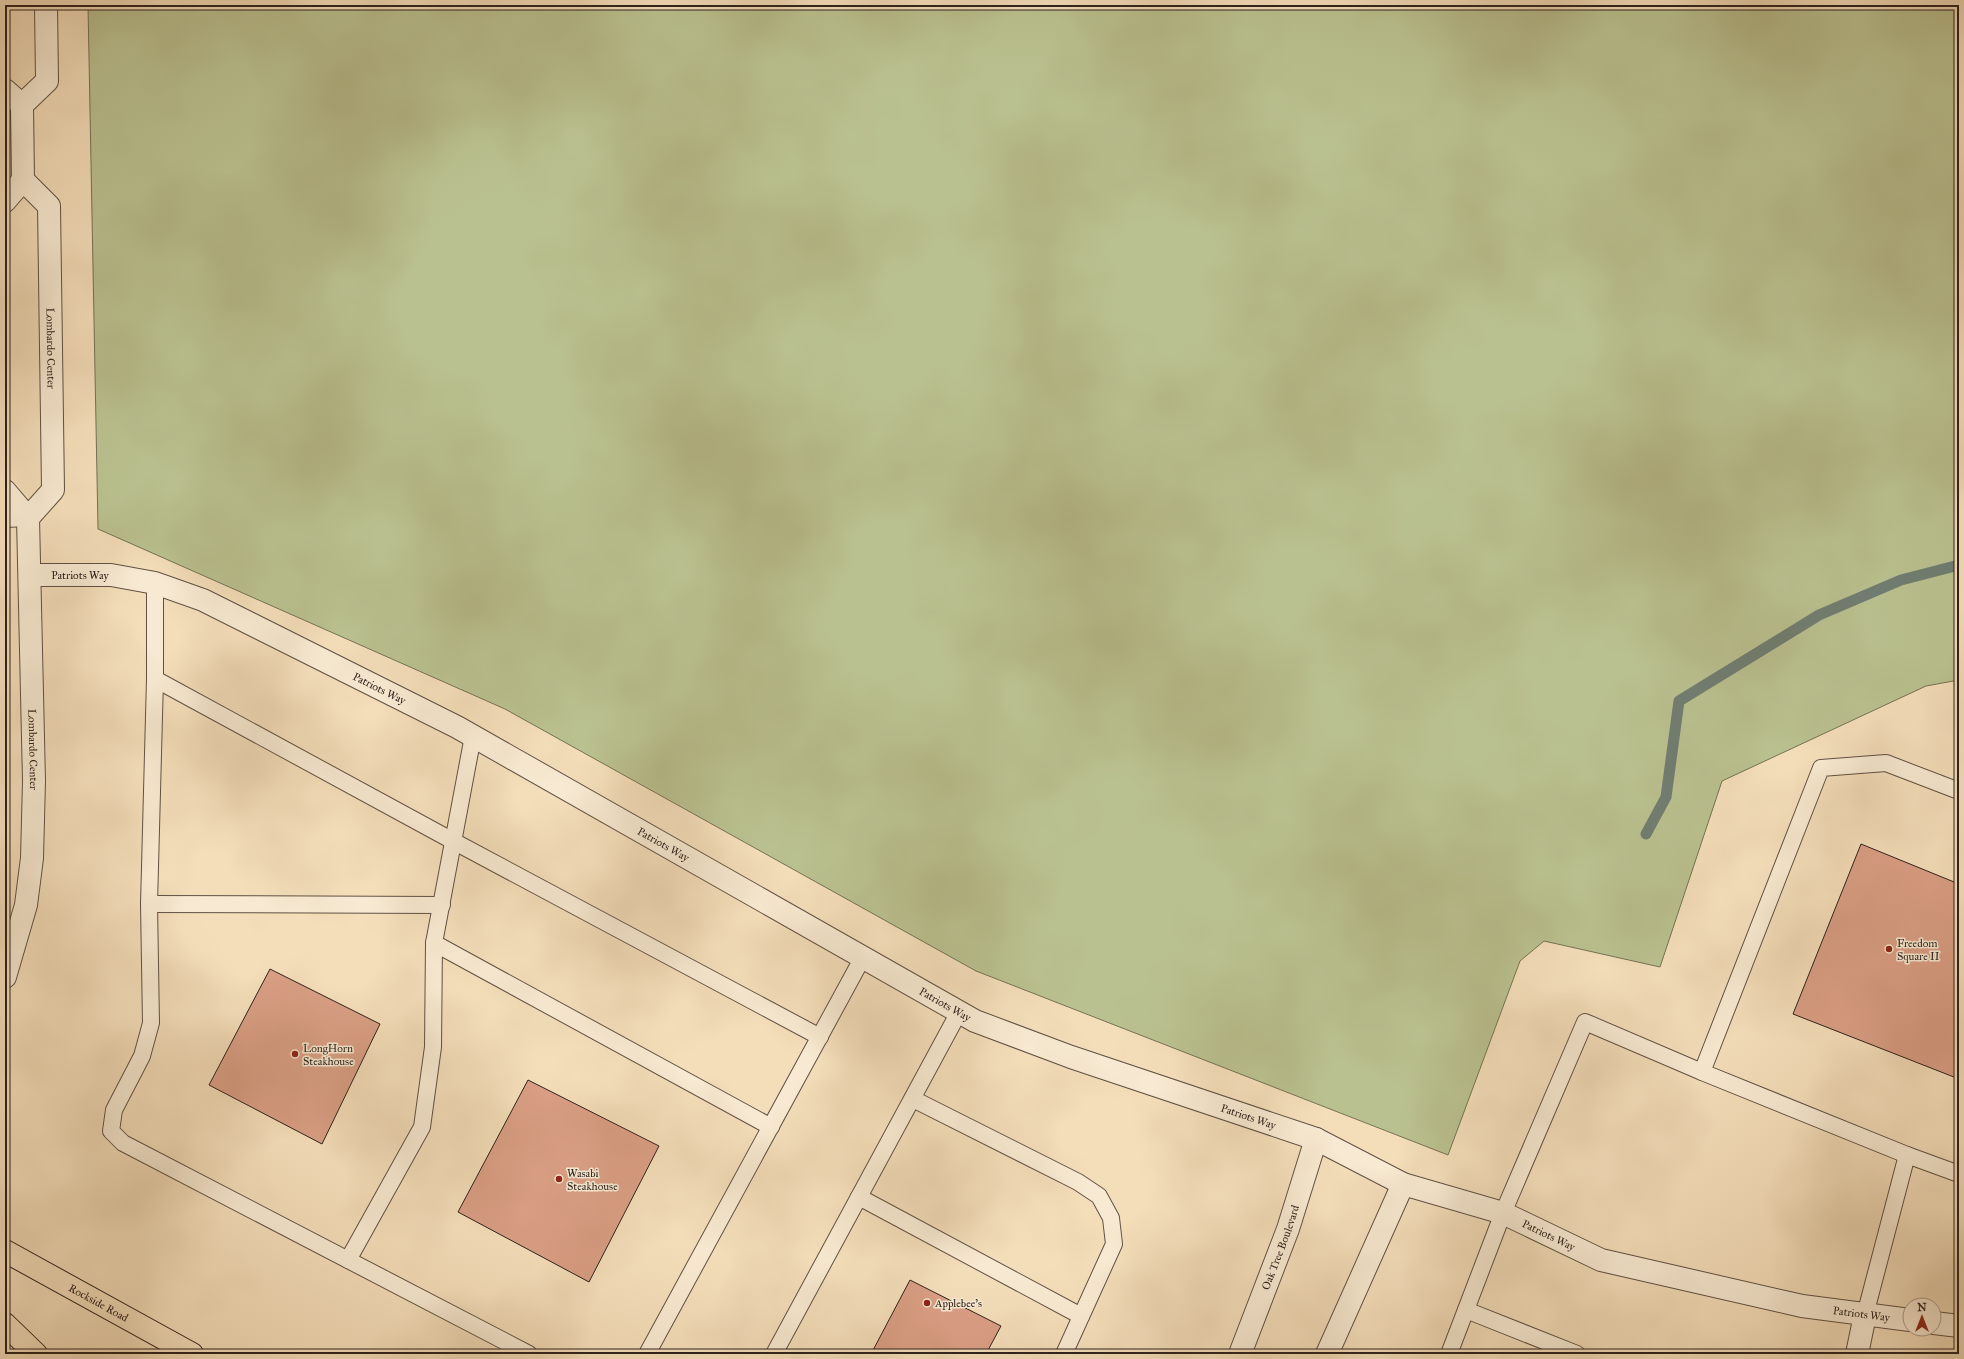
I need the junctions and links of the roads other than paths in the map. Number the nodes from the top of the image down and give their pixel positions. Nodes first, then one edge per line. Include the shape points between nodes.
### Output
1 (46, 5) edge
2 (5, 90) edge
3 (14, 105) edge
4 (23, 180) junction
5 (5, 201) edge
6 (5, 491) edge
7 (5, 518) edge
8 (28, 518) junction
9 (30, 575) junction
10 (155, 583) junction
11 (155, 679) junction
12 (473, 736) junction
13 (1959, 791) edge
14 (453, 841) junction
15 (149, 904) junction
16 (442, 905) junction
17 (434, 944) junction
18 (863, 957) junction
19 (5, 977) edge
20 (959, 1012) junction
21 (820, 1036) junction
22 (1702, 1072) junction
23 (912, 1099) junction
24 (770, 1127) junction
25 (1316, 1140) junction
26 (1907, 1155) junction
27 (1959, 1174) edge
28 (1403, 1184) junction
29 (859, 1197) junction
30 (1503, 1213) junction
31 (5, 1251) edge
32 (348, 1260) junction
33 (1466, 1310) junction
34 (1865, 1315) junction
35 (1082, 1316) junction
36 (1902, 1319) edge
37 (5, 1324) edge
38 (1942, 1324) edge
39 (1959, 1326) edge
40 (36, 1354) edge
41 (192, 1354) edge
42 (529, 1354) edge
43 (646, 1354) edge
44 (774, 1354) edge
45 (1064, 1354) edge
46 (1240, 1354) edge
47 (1327, 1354) edge
48 (1449, 1354) edge
49 (1577, 1354) edge
50 (1857, 1354) edge

1 - 3 street via 47,81
2 - 3 street
3 - 4 street
4 - 5 street
4 - 8 street, Lombardo Center via 49,206 53,490
6 - 8 street
7 - 8 lane
8 - 9 street, Lombardo Center
9 - 10 street, Patriots Way via 111,575
9 - 19 street, Lombardo Center via 34,781 32,858 26,905
10 - 11 lane
10 - 12 street, Patriots Way via 203,600
11 - 14 lane
11 - 15 lane
12 - 14 lane
12 - 18 street, Patriots Way
13 - 22 lane via 1886,763 1821,768
14 - 16 lane
14 - 21 lane
15 - 16 lane
15 - 32 lane via 150,1023 142,1056 114,1110 111,1131 123,1143
16 - 17 lane
17 - 24 lane
17 - 32 lane via 433,1047 422,1126
18 - 20 street, Patriots Way
18 - 21 lane
20 - 23 lane
20 - 25 street, Patriots Way via 975,1021 1071,1057
21 - 24 lane
22 - 26 lane
22 - 30 lane via 1586,1022
23 - 29 lane
23 - 35 lane via 1078,1182 1099,1196 1111,1218 1114,1244
24 - 43 lane
25 - 28 street, Patriots Way
25 - 46 street, Oak Tree Boulevard via 1288,1229
26 - 27 lane
26 - 34 lane
28 - 30 street, Patriots Way
28 - 47 street
29 - 35 lane
29 - 44 lane
30 - 33 lane
30 - 34 street, Patriots Way via 1601,1260 1802,1306
31 - 41 main road, Rockside Road
32 - 42 lane
33 - 48 lane
33 - 49 lane
34 - 36 street, Patriots Way
34 - 50 street
35 - 45 lane
37 - 40 main road
38 - 39 street

